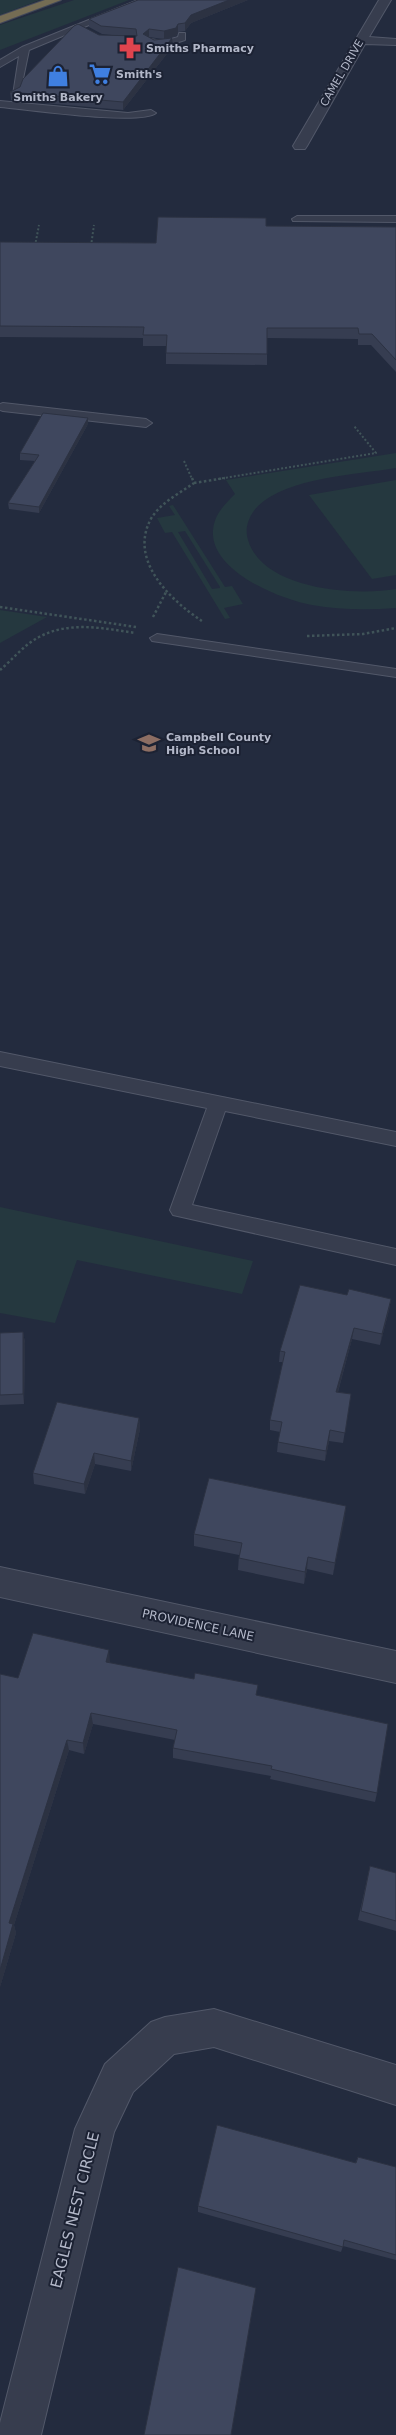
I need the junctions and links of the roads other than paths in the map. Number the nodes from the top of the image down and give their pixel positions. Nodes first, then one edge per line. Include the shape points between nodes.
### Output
1 (55, 0) edge
2 (145, 0) edge
3 (384, 0) edge
4 (0, 20) edge
5 (182, 35) edge
6 (361, 40) junction
7 (150, 41) edge
8 (396, 42) edge
9 (24, 48) junction
10 (0, 64) edge
11 (16, 93) edge
12 (0, 104) edge
13 (152, 113) dead end
14 (300, 146) dead end
15 (297, 218) dead end
16 (396, 220) edge
17 (3, 406) dead end
18 (146, 423) dead end
19 (157, 638) road end
20 (396, 673) edge
21 (0, 1059) edge
22 (218, 1103) junction
23 (396, 1139) edge
24 (396, 1257) edge
25 (0, 1582) edge
26 (396, 1667) edge
27 (396, 2085) edge
28 (19, 2435) edge

1 - 4 highway
2 - 9 lane via 82,29
3 - 6 street, CAMEL DRIVE
5 - 7 lane via 175,42
6 - 8 street
6 - 14 street, CAMEL DRIVE
9 - 10 lane
9 - 11 lane
12 - 13 lane via 128,116
15 - 16 lane
17 - 18 lane
19 - 20 lane
21 - 22 lane
22 - 23 lane
22 - 24 lane via 180,1210
25 - 26 street, PROVIDENCE LANE
27 - 28 street, EAGLES NEST CIRCLE via 214,2028 165,2036 119,2078 95,2130

